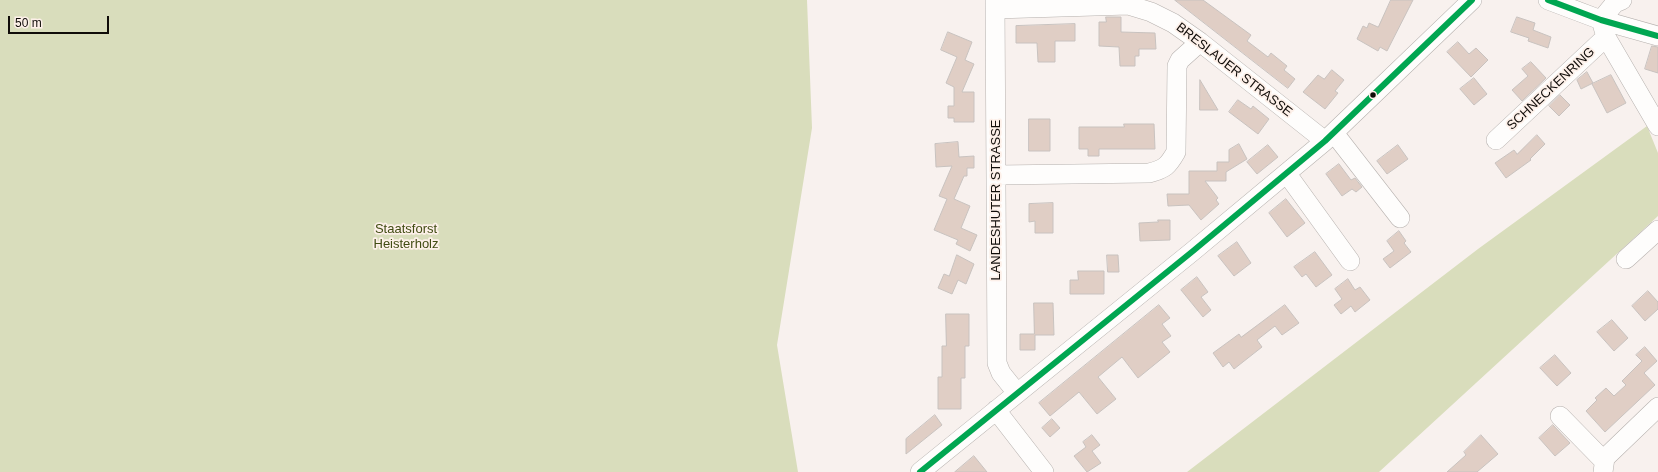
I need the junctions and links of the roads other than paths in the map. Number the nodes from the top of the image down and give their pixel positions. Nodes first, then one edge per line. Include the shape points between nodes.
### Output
1 (1472, 0) edge
2 (1548, 0) edge
3 (1622, 0) edge
4 (995, 5) edge
5 (1604, 28) junction
6 (1658, 36) edge
7 (1200, 42) junction
8 (1658, 126) edge
9 (1334, 134) junction
10 (1496, 140) dead end
11 (1287, 174) junction
12 (996, 175) junction
13 (1380, 176) dead end
14 (1400, 218) dead end
15 (1658, 230) edge
16 (1626, 259) dead end
17 (1350, 261) dead end
18 (1017, 393) junction
19 (1658, 407) edge
20 (996, 410) junction
21 (1560, 416) dead end
22 (1604, 466) edge
23 (920, 472) edge
24 (1044, 472) edge

1 - 9 street
2 - 5 street
3 - 5 street via 1615,3
4 - 7 street, BRESLAUER STRASSE via 1128,5 1174,23
4 - 12 street, LANDESHUTER STRASSE
5 - 6 street
5 - 8 street, SCHNECKENRING
5 - 10 street, SCHNECKENRING
7 - 9 street, BRESLAUER STRASSE
7 - 12 street via 1177,66 1176,152 1170,163 1162,170 1149,173
9 - 11 street
9 - 13 street
9 - 14 street
11 - 17 street
11 - 18 street
12 - 18 street, LANDESHUTER STRASSE via 997,363 1001,373
15 - 16 street
18 - 20 street
19 - 22 street via 1604,458
20 - 23 street
20 - 24 street
21 - 22 street

